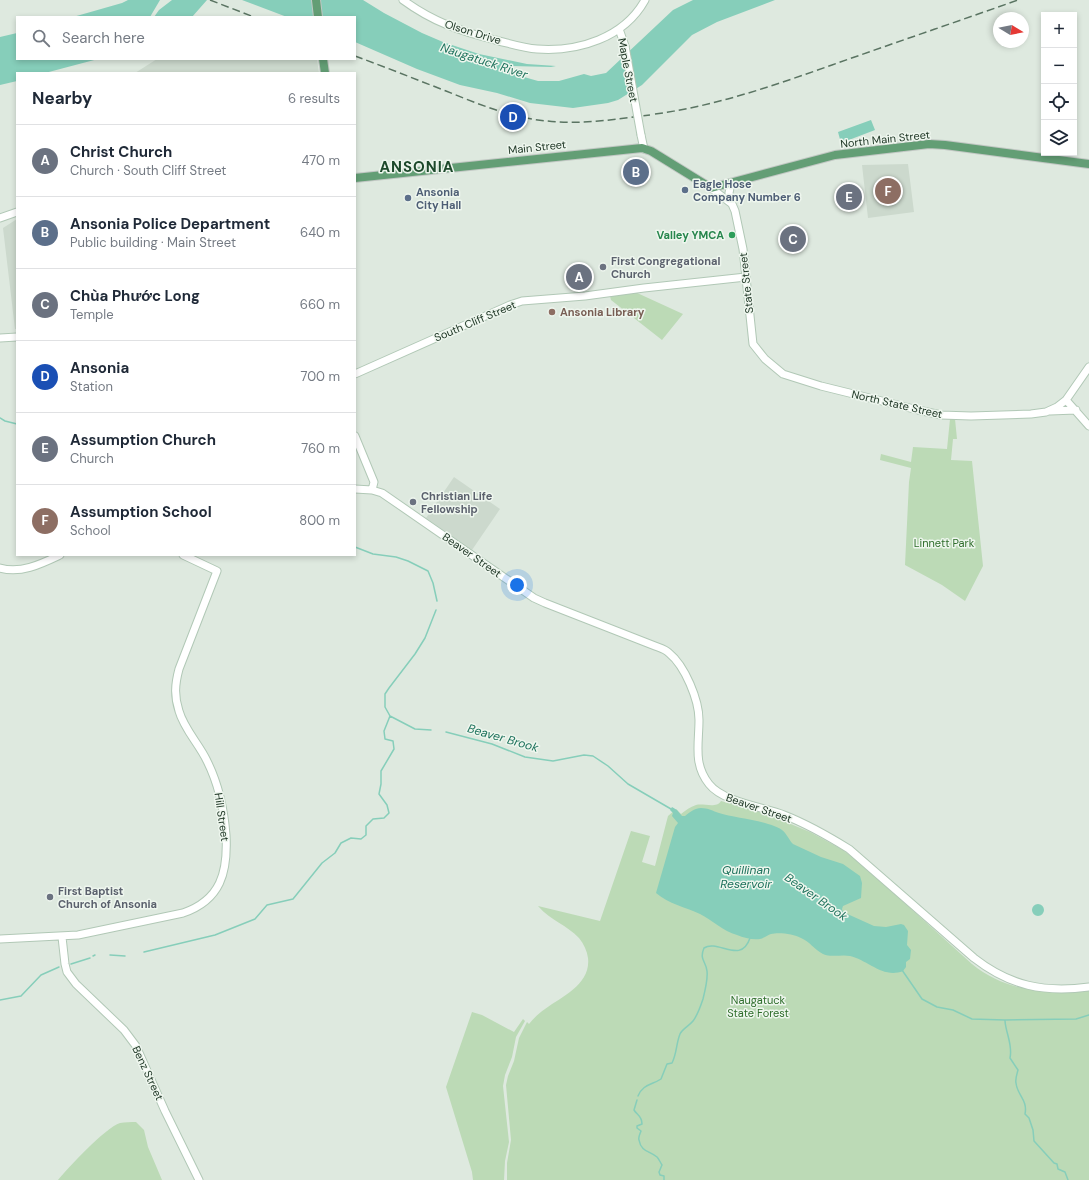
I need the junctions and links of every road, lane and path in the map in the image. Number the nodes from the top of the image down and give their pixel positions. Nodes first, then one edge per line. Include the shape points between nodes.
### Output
1 (316, 0) edge
2 (403, 0) edge
3 (645, 0) edge
4 (318, 16) edge
5 (620, 29) junction
6 (323, 60) edge
7 (325, 72) edge
8 (644, 149) junction
9 (1089, 164) edge
10 (356, 178) edge
11 (730, 183) junction
12 (711, 188) junction
13 (732, 204) junction
14 (16, 212) edge
15 (0, 218) edge
16 (746, 277) junction
17 (16, 337) edge
18 (0, 338) edge
19 (752, 339) joint
20 (1089, 367) edge
21 (356, 374) edge
22 (1066, 400) junction
23 (1076, 410) junction
24 (1046, 412) junction
25 (1089, 426) edge
26 (356, 438) edge
27 (356, 489) edge
28 (372, 490) junction
29 (58, 556) edge
30 (185, 556) edge
31 (0, 568) edge
32 (62, 937) junction
33 (0, 940) edge
34 (1089, 987) edge
35 (199, 1180) edge

1 - 4 main road
2 - 5 street, Olson Drive via 427,16 458,30 524,47 549,50 572,48
3 - 5 street, Maple Street via 634,16
5 - 8 street, Maple Street, bridge
6 - 7 main road
8 - 10 main road, Main Street
8 - 12 main road
9 - 11 main road, North Main Street via 929,144 835,155
11 - 12 main road, North Main Street
11 - 13 street, State Street
12 - 13 street
13 - 16 street, State Street via 741,233
14 - 15 street
16 - 19 street, State Street
16 - 21 street, South Cliff Street via 522,301
17 - 18 street
19 - 24 street, North State Street via 756,349 783,374 821,386 941,415
20 - 22 street, North State Street
22 - 23 street
22 - 24 street, North State Street
23 - 24 street
23 - 25 street
26 - 28 street via 374,482
27 - 28 street, Beaver Street
28 - 34 street, Beaver Street via 382,493 534,598 669,653 682,668 695,698 699,721 698,759 704,776 716,792 799,822 849,849 974,958 1004,978 1037,987
29 - 31 street via 31,568
30 - 32 street, Hill Street via 217,571 179,669 175,691 180,715 214,775 221,798 226,845 223,875 212,894 189,911 92,933
32 - 33 street, Hill Street
32 - 35 street, Benz Street via 67,972 124,1030 136,1046

